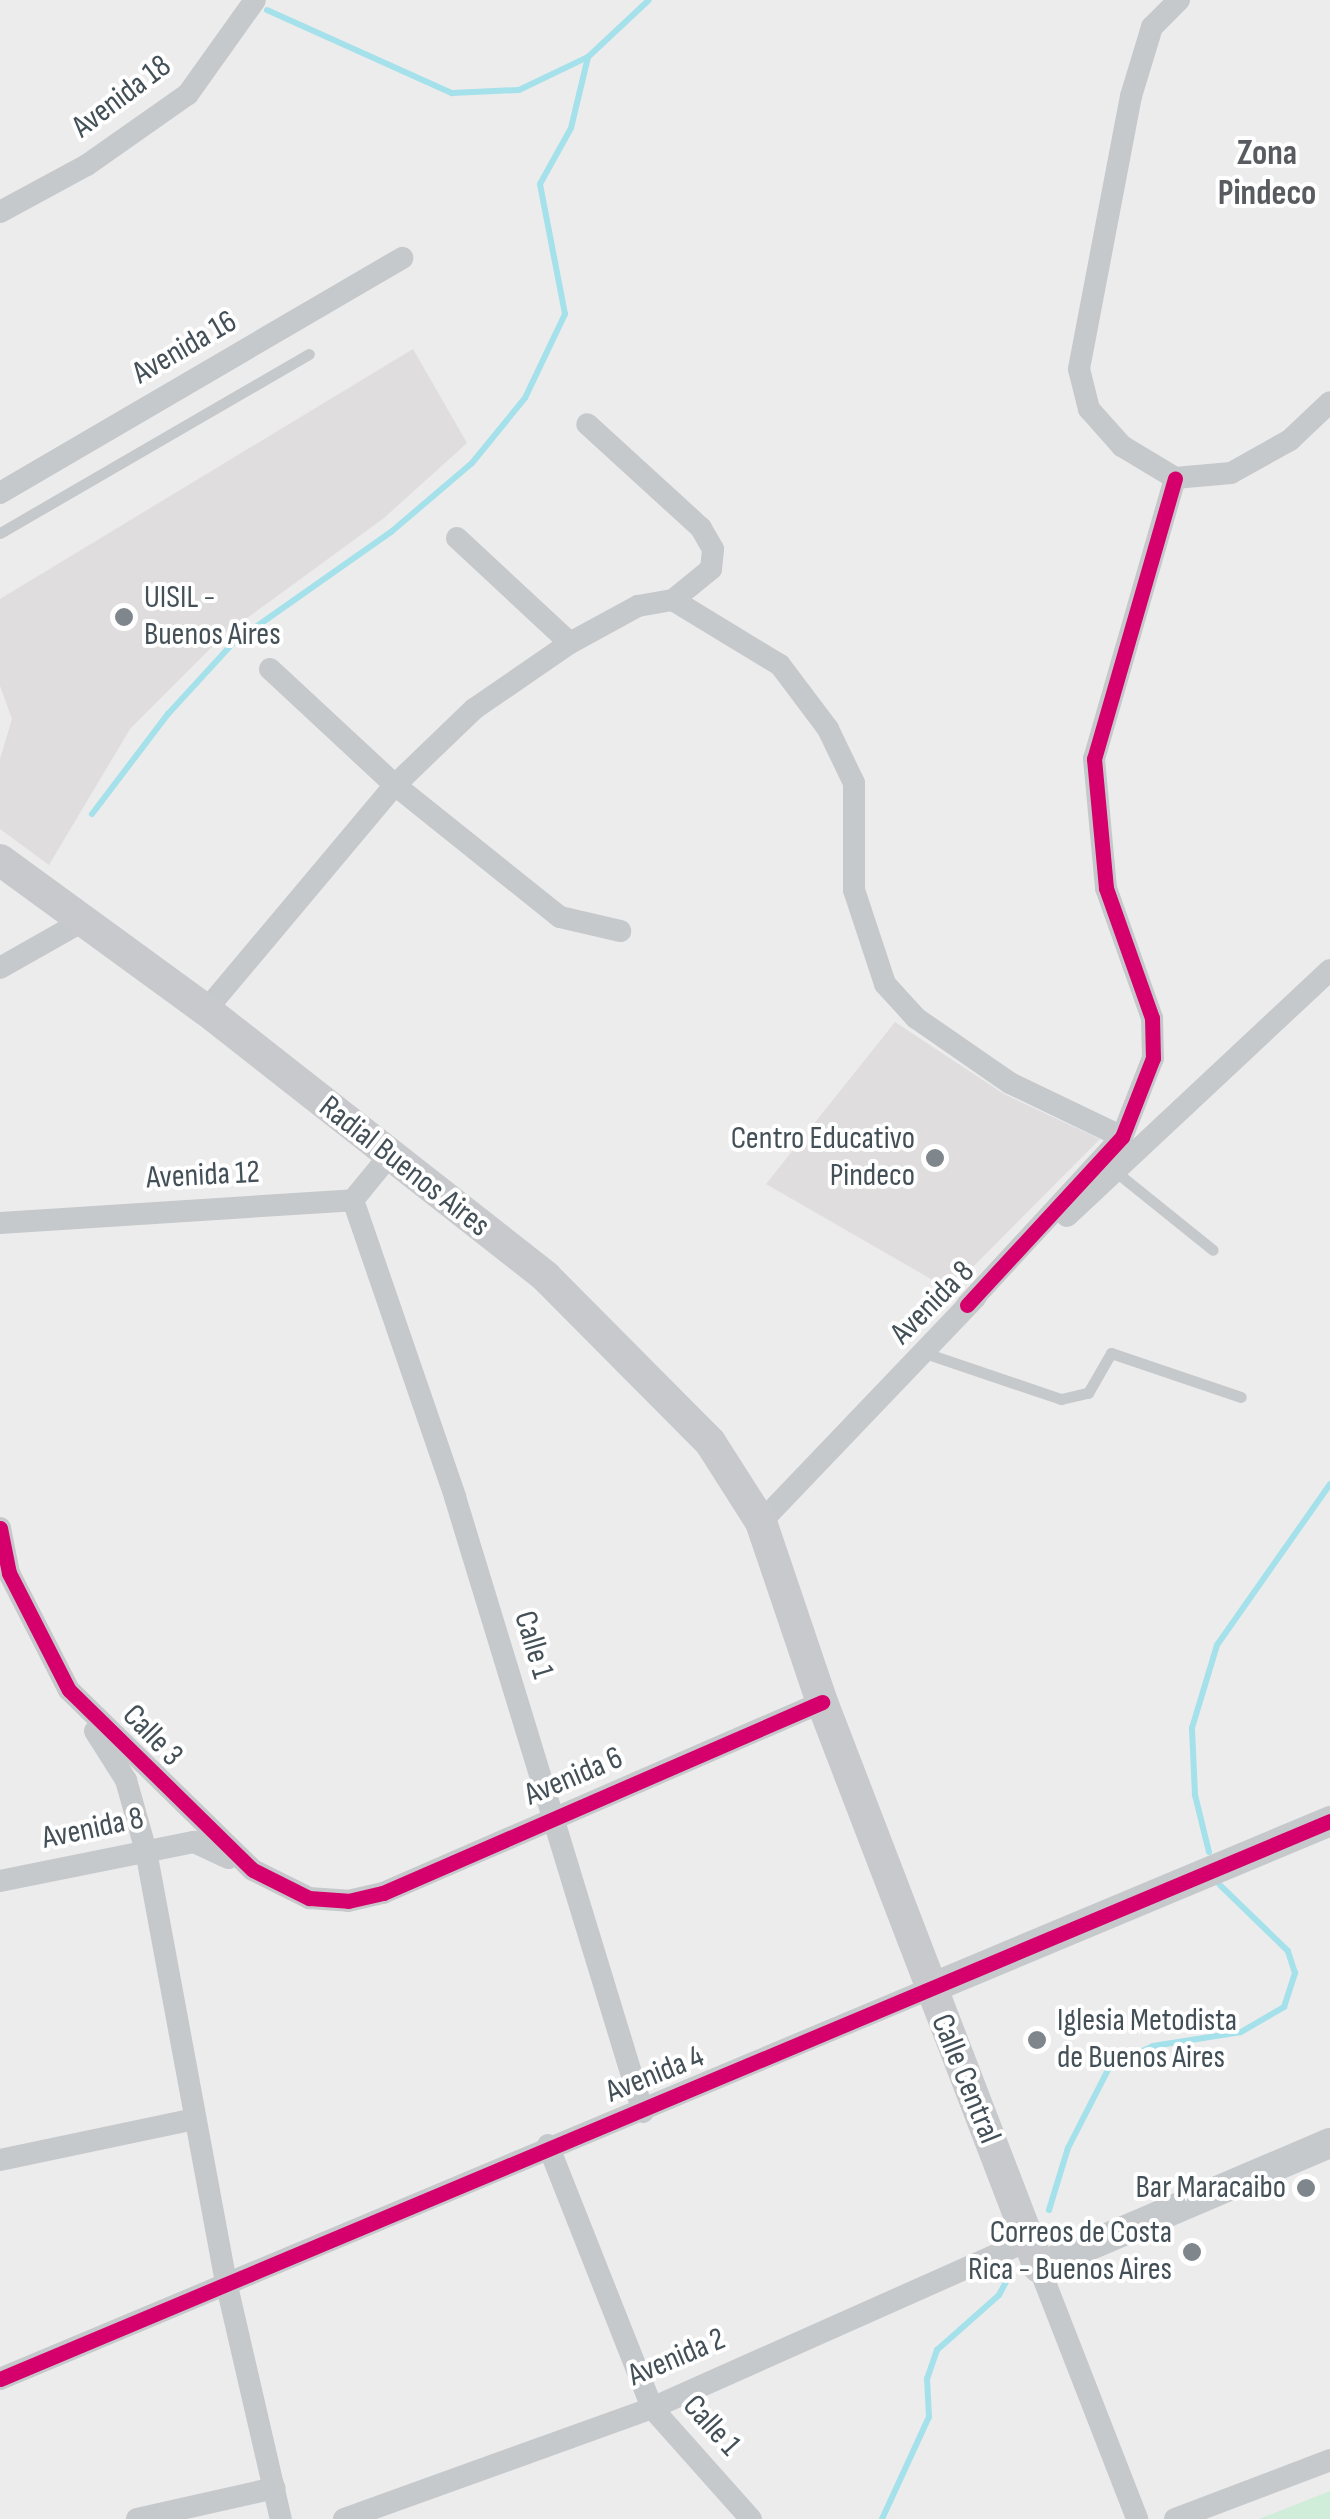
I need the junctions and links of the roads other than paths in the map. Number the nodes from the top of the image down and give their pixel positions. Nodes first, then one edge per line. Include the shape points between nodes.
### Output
1 (255, 0) edge
2 (1179, 0) edge
3 (0, 212) edge
4 (402, 258) dead end
5 (308, 354) dead end
6 (1330, 402) edge
7 (588, 424) dead end
8 (1176, 478) junction
9 (0, 493) edge
10 (0, 533) edge
11 (457, 538) dead end
12 (673, 600) junction
13 (570, 643) junction
14 (270, 669) dead end
15 (395, 785) junction
16 (0, 860) edge
17 (81, 922) junction
18 (620, 931) dead end
19 (0, 968) edge
20 (1330, 970) edge
21 (206, 1010) junction
22 (1122, 1138) junction
23 (389, 1156) junction
24 (1116, 1172) junction
25 (353, 1200) junction
26 (0, 1224) edge
27 (1213, 1250) dead end
28 (967, 1305) junction
29 (922, 1352) junction
30 (1241, 1397) dead end
31 (761, 1522) junction
32 (0, 1528) edge
33 (69, 1690) junction
34 (822, 1702) junction
35 (550, 1816) junction
36 (1330, 1821) edge
37 (146, 1851) junction
38 (253, 1870) junction
39 (0, 1882) edge
40 (348, 1901) joint
41 (929, 1989) junction
42 (644, 2112) junction
43 (196, 2119) junction
44 (548, 2145) junction
45 (1327, 2153) edge
46 (0, 2160) edge
47 (1034, 2254) junction
48 (227, 2286) junction
49 (0, 2379) edge
50 (652, 2408) junction
51 (1330, 2460) edge
52 (275, 2488) junction
53 (137, 2519) edge
54 (281, 2519) edge
55 (344, 2519) edge
56 (751, 2519) edge
57 (1137, 2519) edge
58 (1175, 2519) edge

1 - 3 street, Avenida 18 via 188,94 86,165
2 - 8 street via 1152,27 1131,96 1078,369 1090,409 1122,446
4 - 9 street, Avenida 16
5 - 10 lane
6 - 8 street via 1290,440 1231,473
7 - 12 street via 701,528 713,548 704,577
8 - 22 street via 1094,759 1106,888 1152,1018 1153,1058
11 - 13 street
12 - 13 street via 638,606
12 - 22 street via 780,665 828,728 854,783 854,890 885,984 916,1018 1010,1084
13 - 15 street via 474,709
14 - 15 street
15 - 18 street via 560,917
15 - 21 street
16 - 17 main road, Radial Buenos Aires
17 - 19 street
17 - 21 main road, Radial Buenos Aires
20 - 24 street, Avenida 8
21 - 23 main road, Radial Buenos Aires
22 - 28 street
23 - 25 street
23 - 31 main road, Radial Buenos Aires via 546,1277 614,1340 710,1442
24 - 27 lane
24 - 28 street, Avenida 8
25 - 26 street, Avenida 12
25 - 35 street, Calle 1 via 455,1497
28 - 29 street, Avenida 8
29 - 30 lane via 1061,1399 1088,1393 1111,1352
29 - 31 street, Avenida 8
31 - 34 main road, Calle Central
32 - 33 street, Calle 3 via 9,1572
33 - 37 street, Calle 3 via 126,1780
33 - 38 street, Calle 3
34 - 35 street, Avenida 6
34 - 41 main road, Calle Central
35 - 40 street, Avenida 6 via 383,1892
35 - 42 street, Calle 1
36 - 41 street, Avenida 4
37 - 38 street, Avenida 8 via 194,1842
37 - 39 street, Avenida 8
37 - 43 street, Calle 3
38 - 40 street, Calle 3 via 308,1898
41 - 42 street, Avenida 4
41 - 47 main road, Calle Central
42 - 44 street, Avenida 4
43 - 46 street
43 - 48 street, Calle 3
44 - 48 street, Avenida 4
44 - 50 street, Calle 1
45 - 47 street, Avenida 2
47 - 50 street, Avenida 2
47 - 57 street, Calle Central
48 - 49 street, Avenida 4
48 - 52 street, Calle 3
50 - 55 street, Avenida 2
50 - 56 street, Calle 1
51 - 58 street
52 - 53 street
52 - 54 street, Calle 3

